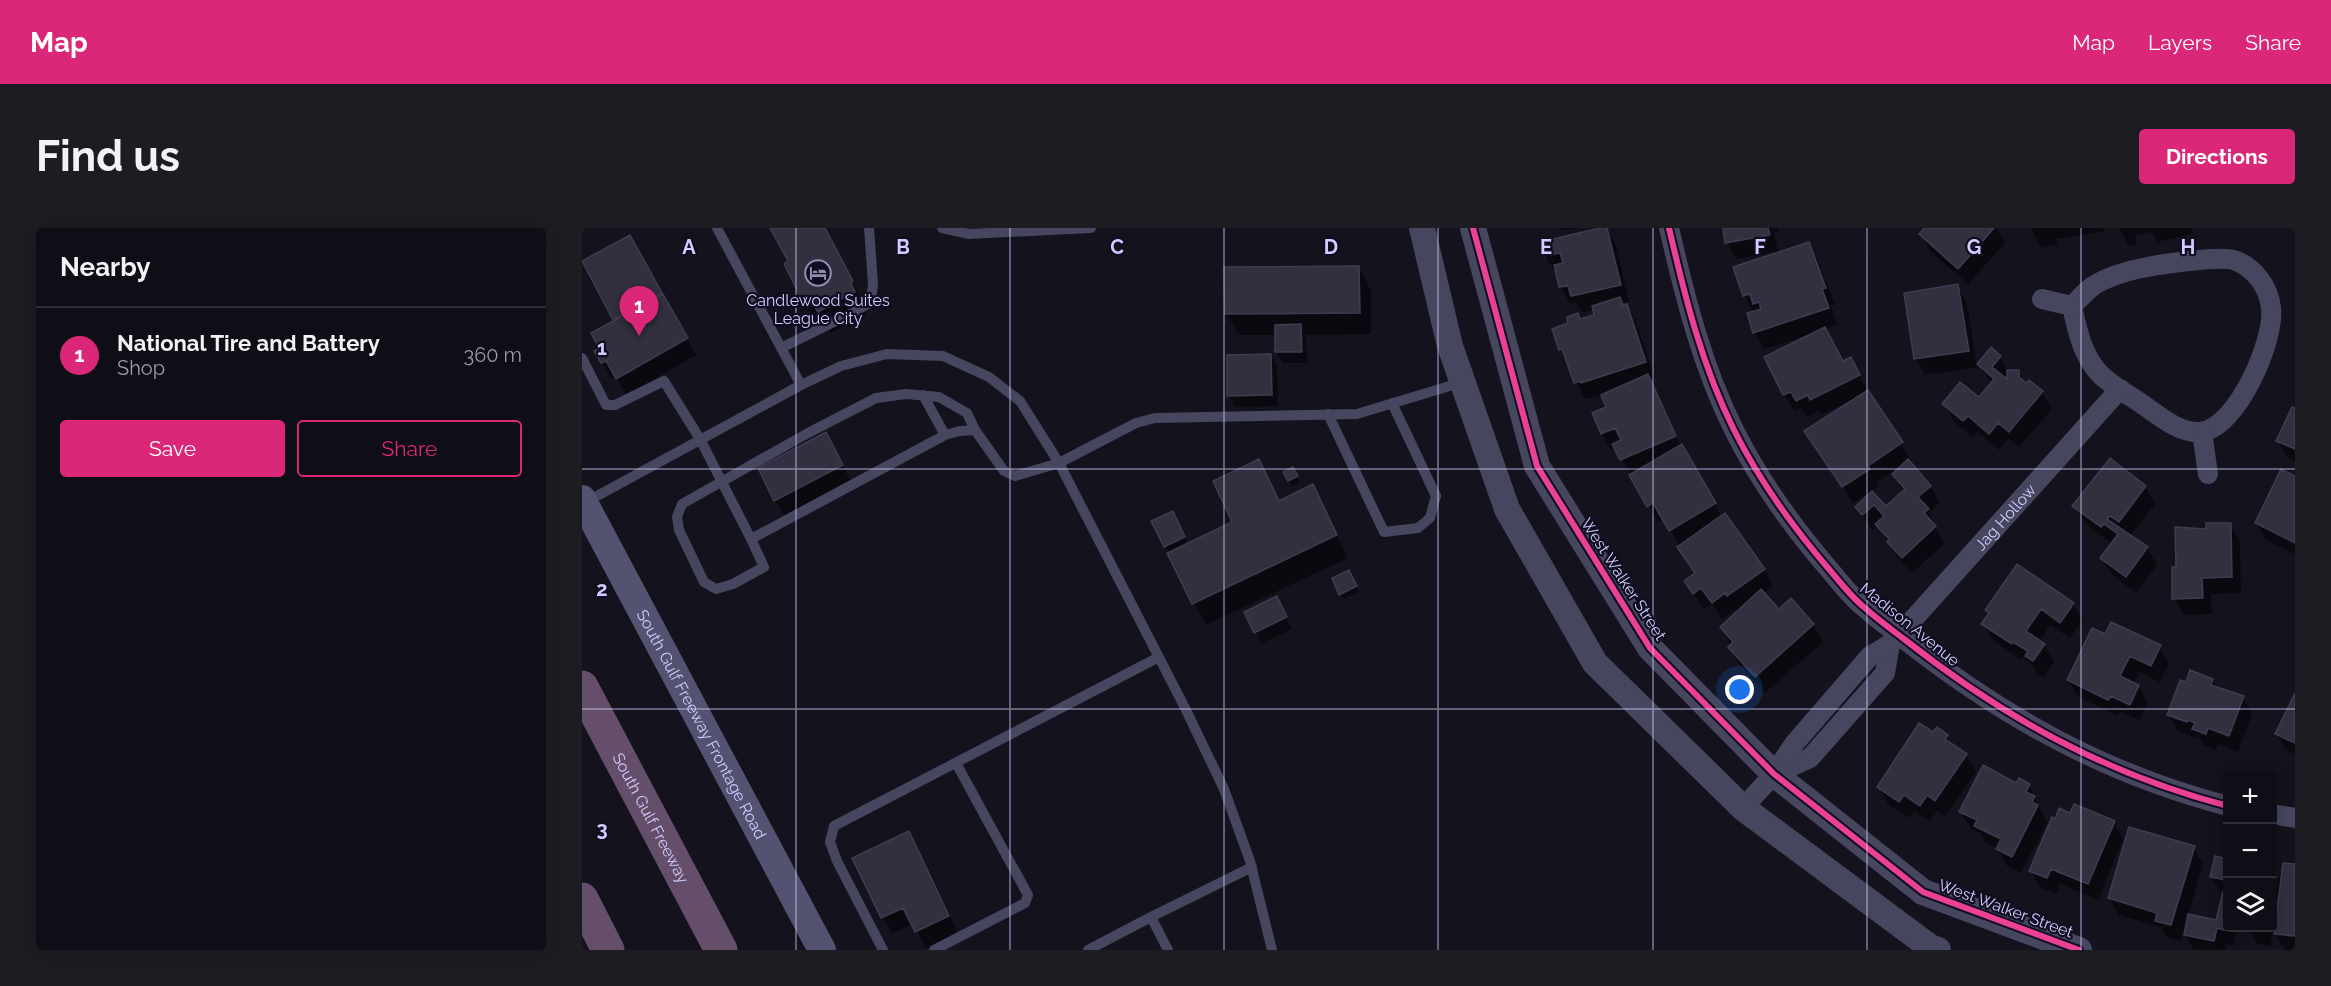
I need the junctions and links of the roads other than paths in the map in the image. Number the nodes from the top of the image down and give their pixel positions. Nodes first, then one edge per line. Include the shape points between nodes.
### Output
1 (717, 228) edge
2 (869, 228) edge
3 (942, 228) edge
4 (1091, 228) edge
5 (1422, 228) edge
6 (1473, 228) edge
7 (1669, 228) edge
8 (2043, 299) dead end
9 (2072, 306) junction
10 (781, 348) junction
11 (582, 358) edge
12 (1463, 382) junction
13 (801, 384) junction
14 (2120, 389) junction
15 (922, 395) junction
16 (1392, 403) junction
17 (1328, 414) junction
18 (975, 430) junction
19 (2202, 432) junction
20 (945, 435) junction
21 (700, 440) junction
22 (1059, 463) junction
23 (2208, 474) dead end
24 (722, 482) junction
25 (583, 501) edge
26 (751, 539) junction
27 (1894, 640) junction
28 (1159, 657) junction
29 (582, 687) edge
30 (956, 763) junction
31 (1774, 774) junction
32 (2223, 805) edge
33 (1743, 808) junction
34 (2277, 815) edge
35 (2295, 818) edge
36 (1252, 867) junction
37 (582, 899) edge
38 (1150, 917) junction
39 (608, 950) edge
40 (721, 950) edge
41 (822, 950) edge
42 (883, 950) edge
43 (934, 950) edge
44 (1088, 950) edge
45 (1168, 950) edge
46 (1272, 950) edge
47 (1938, 950) edge
48 (2079, 950) edge

1 - 10 lane
2 - 10 lane via 871,302
3 - 4 lane via 969,234
5 - 12 street via 1450,346
6 - 31 street, West Walker Street via 1537,466 1650,648
7 - 27 street, Madison Avenue via 1697,340 1733,428 1763,482 1816,554
8 - 9 street
9 - 14 street via 2085,350 2098,372
9 - 19 street via 2092,287 2135,271 2211,258 2233,260 2251,270 2265,286 2271,308 2270,331 2253,376 2231,414 2218,426
10 - 13 lane
11 - 21 lane via 606,405 615,405 664,381
12 - 16 lane
12 - 33 street via 1507,509 1595,663
13 - 21 lane
13 - 22 lane via 841,366 887,354 943,356 989,377 1020,401
14 - 19 street via 2169,422 2185,430
14 - 27 street, Jag Hollow
15 - 18 lane via 939,397 967,413
15 - 20 lane
15 - 24 lane via 876,398
16 - 17 lane via 1357,414
16 - 17 lane via 1436,496 1430,518 1418,528 1384,532
17 - 22 lane via 1155,418 1136,423
18 - 20 lane
18 - 22 lane via 1004,471 1015,476
19 - 23 street
20 - 26 lane
21 - 24 lane
21 - 25 lane
22 - 28 lane
24 - 26 lane
24 - 26 lane via 682,504 677,517 679,530 704,582 716,589 765,567
25 - 41 main road, South Gulf Freeway Frontage Road
27 - 31 street, Jag Hollow via 1870,656 1794,744
27 - 32 street, Madison Avenue via 2056,741 2114,768
28 - 30 lane
28 - 36 lane via 1224,789
29 - 40 highway, South Gulf Freeway
30 - 42 lane via 834,826 830,842 837,861
30 - 43 lane via 1028,895 1025,903
31 - 33 street, Jag Hollow
31 - 48 street, West Walker Street via 1923,892
33 - 47 street
34 - 35 street
36 - 38 lane
36 - 46 lane
37 - 39 highway
38 - 44 lane
38 - 45 lane

